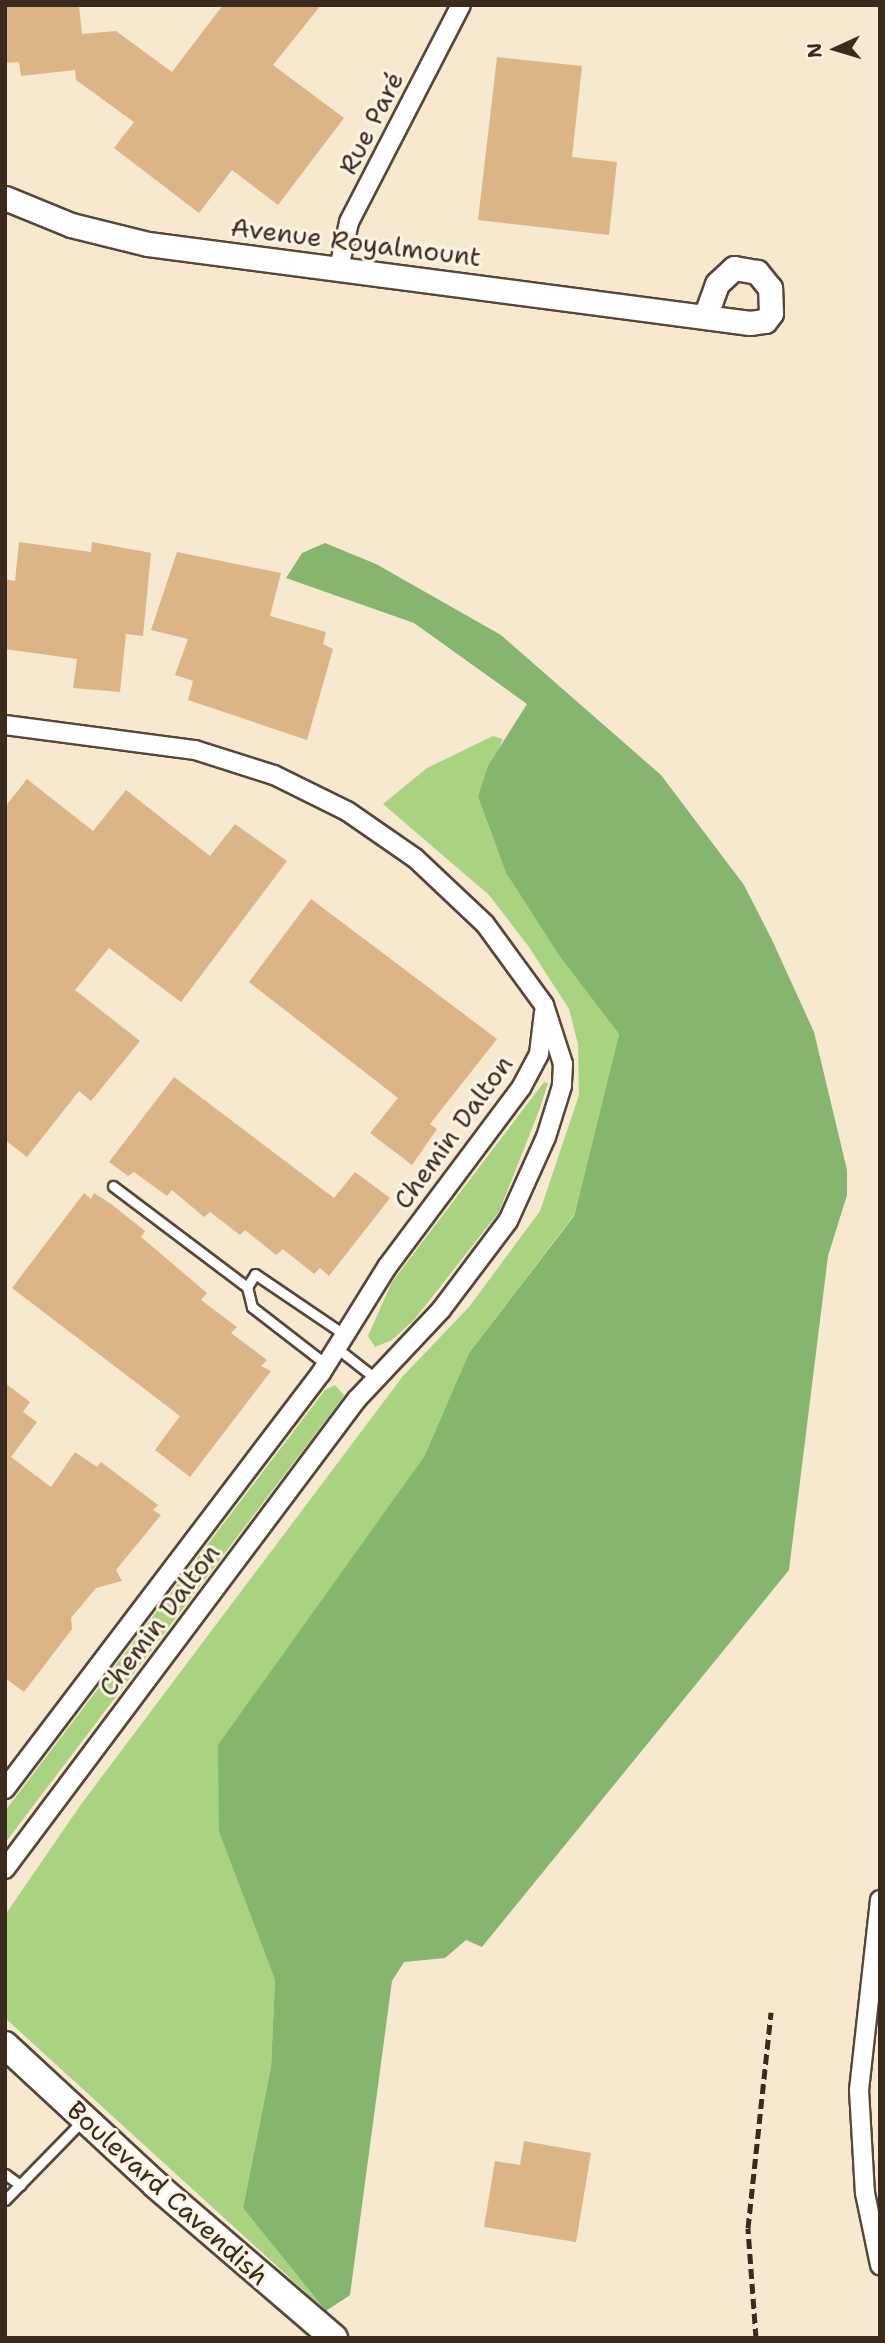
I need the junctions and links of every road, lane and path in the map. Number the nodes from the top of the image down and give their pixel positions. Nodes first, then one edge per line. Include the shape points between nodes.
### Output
1 (461, 5) edge
2 (5, 198) edge
3 (340, 268) junction
4 (706, 315) dead end
5 (5, 725) edge
6 (544, 1005) junction
7 (113, 1186) dead end
8 (247, 1287) junction
9 (342, 1343) junction
10 (327, 1365) junction
11 (375, 1378) junction
12 (5, 1789) edge
13 (5, 1869) edge
14 (880, 1900) edge
15 (5, 2045) edge
16 (84, 2119) junction
17 (5, 2174) edge
18 (20, 2185) junction
19 (5, 2200) edge
20 (880, 2265) edge
21 (334, 2338) edge

1 - 3 street, Rue Paré via 349,222
2 - 3 street, Avenue Royalmount via 71,225 129,240
3 - 4 street, Avenue Royalmount
5 - 6 street via 195,750 274,775 330,802 380,832 442,881 485,924
6 - 9 street, Chemin Dalton via 541,1045 531,1073 387,1267
6 - 11 street, Chemin Dalton via 562,1051 562,1086 528,1184 508,1222 441,1310
7 - 8 lane
8 - 9 lane via 255,1274
8 - 10 lane via 252,1307
9 - 10 street, Chemin Dalton
9 - 11 lane
10 - 12 street, Chemin Dalton
11 - 13 street, Chemin Dalton
14 - 20 street via 859,2090 865,2193
15 - 16 main road, Boulevard Cavendish
16 - 18 lane
16 - 21 main road, Boulevard Cavendish
17 - 18 lane
18 - 19 lane

